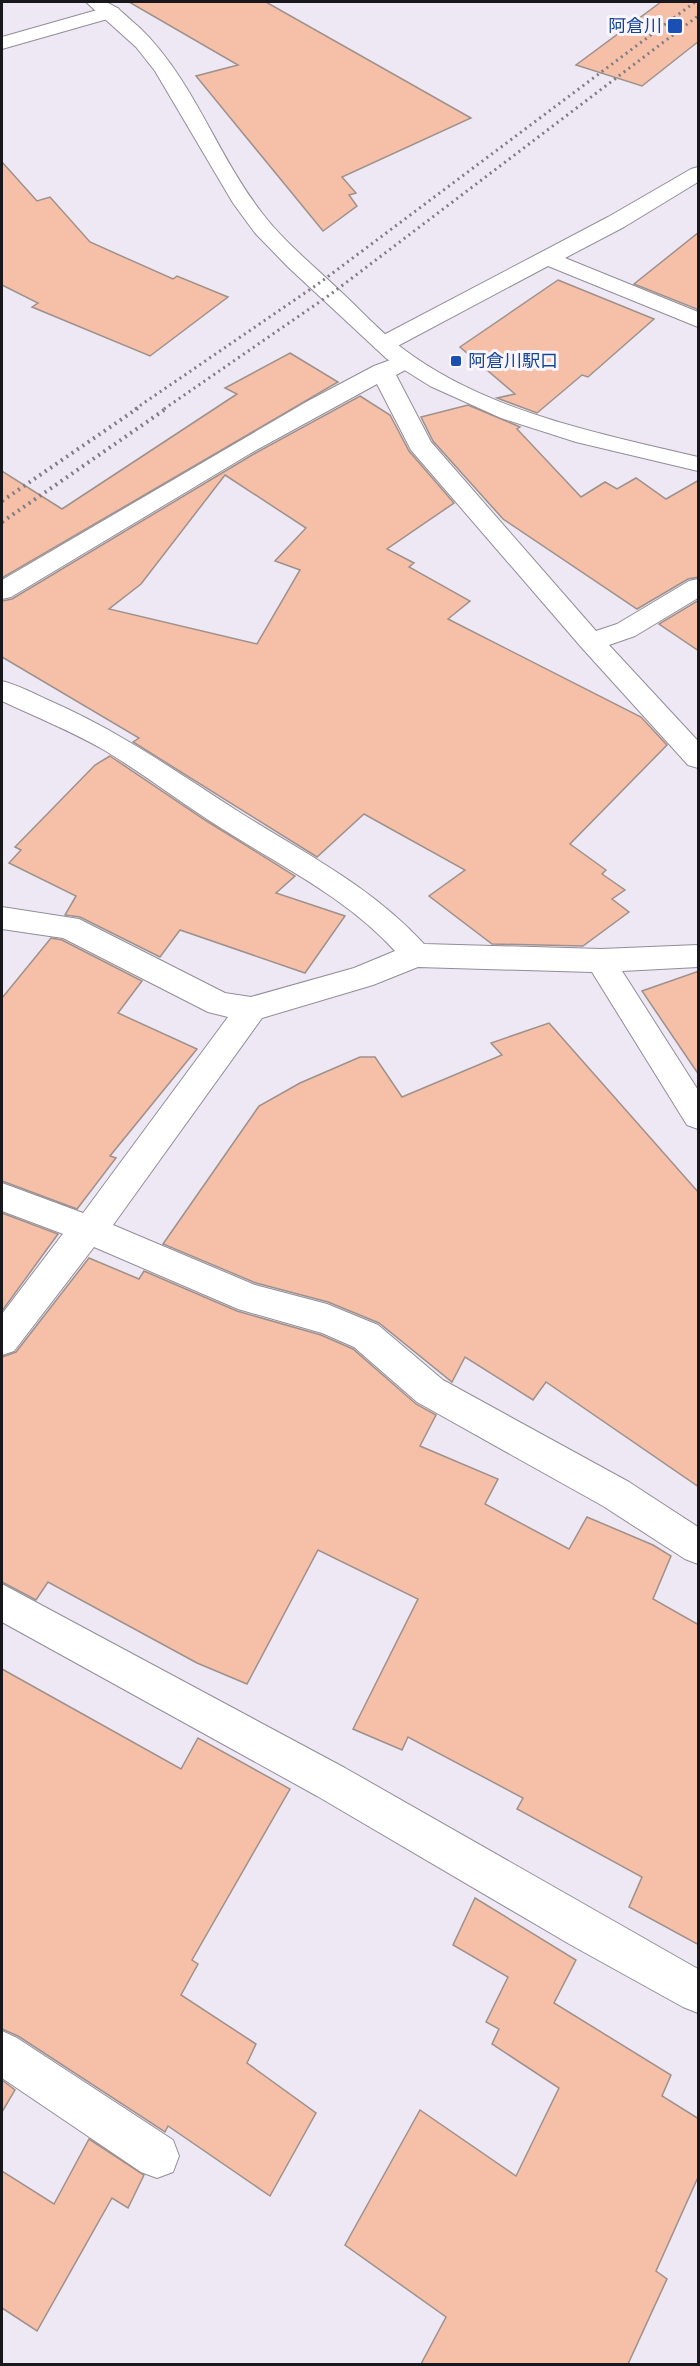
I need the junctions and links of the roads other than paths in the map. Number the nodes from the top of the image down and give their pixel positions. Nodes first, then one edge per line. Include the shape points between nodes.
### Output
1 (103, 7) edge
2 (2, 43) edge
3 (696, 178) edge
4 (547, 258) junction
5 (699, 320) edge
6 (384, 344) junction
7 (393, 366) junction
8 (699, 464) edge
9 (699, 587) edge
10 (2, 591) edge
11 (591, 642) junction
12 (2, 690) edge
13 (699, 758) edge
14 (2, 918) edge
15 (416, 955) junction
16 (699, 956) edge
17 (601, 961) junction
18 (251, 1009) junction
19 (699, 1116) edge
20 (2, 1197) edge
21 (90, 1230) junction
22 (2, 1340) edge
23 (699, 1547) edge
24 (2, 1602) edge
25 (699, 1992) edge
26 (2, 2053) edge
27 (157, 2156) dead end

1 - 2 street
1 - 6 street via 146,45 189,104 245,205 295,263
3 - 4 street
4 - 5 street
4 - 6 street
6 - 7 street
7 - 8 street via 515,414
7 - 10 street via 251,443
7 - 11 street via 420,445
9 - 11 street via 626,630
11 - 13 street
12 - 15 street via 114,743 214,810 353,894 396,931
14 - 18 street via 68,927 219,1004
15 - 17 street
15 - 18 street via 362,977
16 - 17 street
17 - 19 street
18 - 21 street
20 - 21 street
21 - 22 street via 74,1245
21 - 23 street via 250,1299 327,1319 366,1336 430,1391 616,1494
24 - 25 street via 331,1782
26 - 27 street

